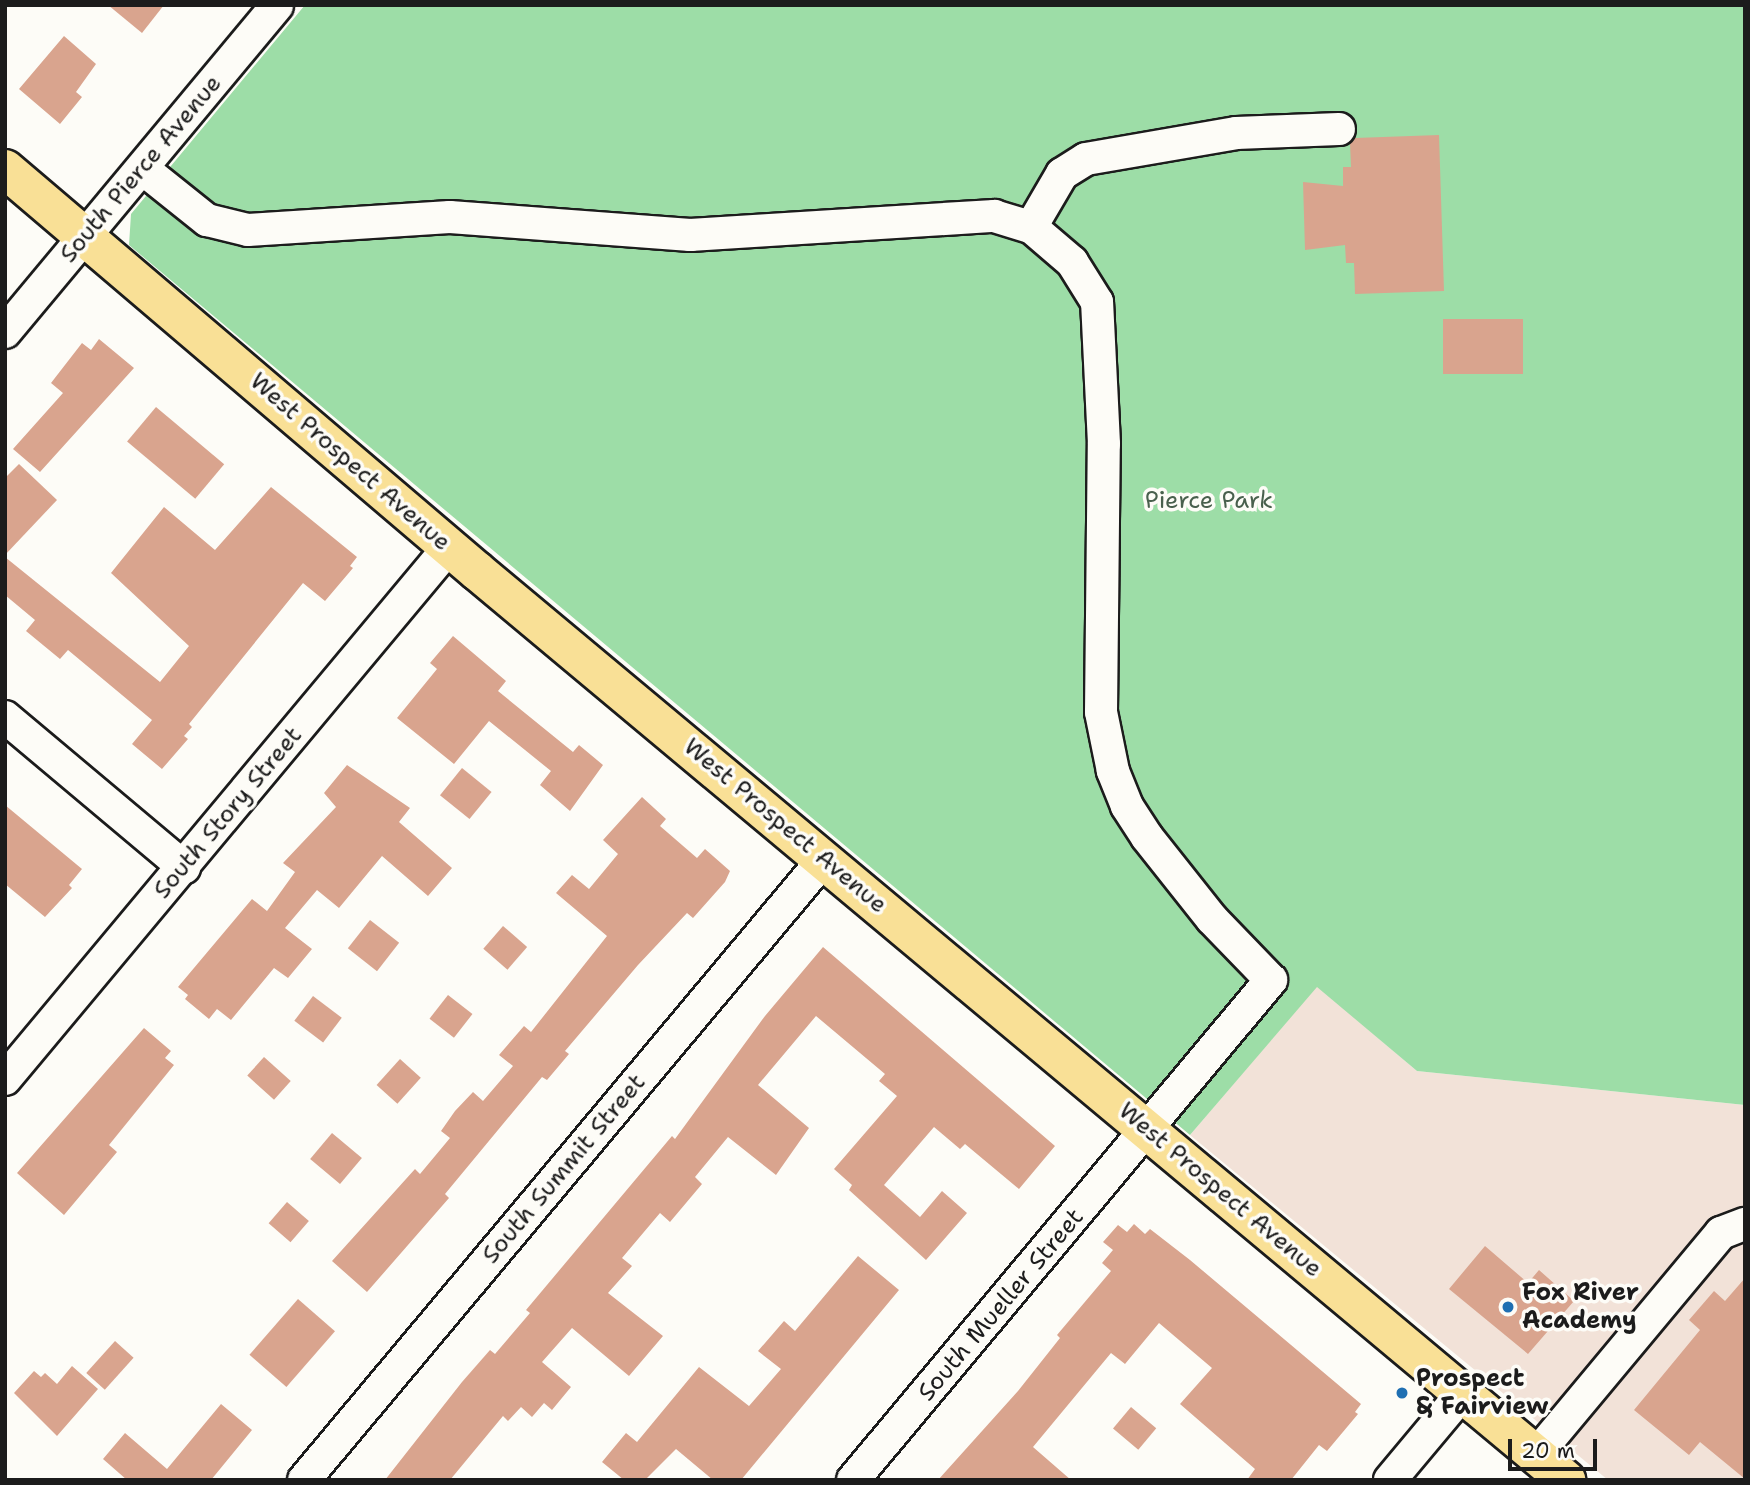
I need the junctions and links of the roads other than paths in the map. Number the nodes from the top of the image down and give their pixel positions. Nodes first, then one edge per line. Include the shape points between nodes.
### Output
1 (277, 5) edge
2 (1339, 130) dead end
3 (5, 169) edge
4 (143, 169) junction
5 (1031, 227) junction
6 (85, 237) junction
7 (5, 332) edge
8 (449, 547) junction
9 (5, 717) edge
10 (824, 859) junction
11 (184, 867) junction
12 (5, 1079) edge
13 (1148, 1129) junction
14 (1745, 1224) edge
15 (1462, 1394) junction
16 (1536, 1455) junction
17 (304, 1480) edge
18 (853, 1480) edge
19 (1390, 1480) edge
20 (1566, 1480) edge

1 - 4 street, South Pierce Avenue
2 - 5 street via 1236,133 1087,159 1062,174
3 - 6 main road, West Prospect Avenue
4 - 5 street via 207,220 237,229 488,217 690,235 994,216
4 - 6 street, South Pierce Avenue
5 - 13 street, South Mueller Street via 1072,262 1097,302 1105,564 1101,712 1119,789 1167,863 1271,980
6 - 7 street, South Pierce Avenue
6 - 8 main road, West Prospect Avenue
8 - 10 main road, West Prospect Avenue
8 - 11 street, South Story Street
9 - 11 street
10 - 13 main road, West Prospect Avenue
10 - 17 street, South Summit Street
11 - 12 street, South Story Street
13 - 15 main road, West Prospect Avenue
13 - 18 street, South Mueller Street
14 - 16 street via 1721,1233
15 - 16 main road, West Prospect Avenue
15 - 19 street
16 - 20 main road, West Prospect Avenue

